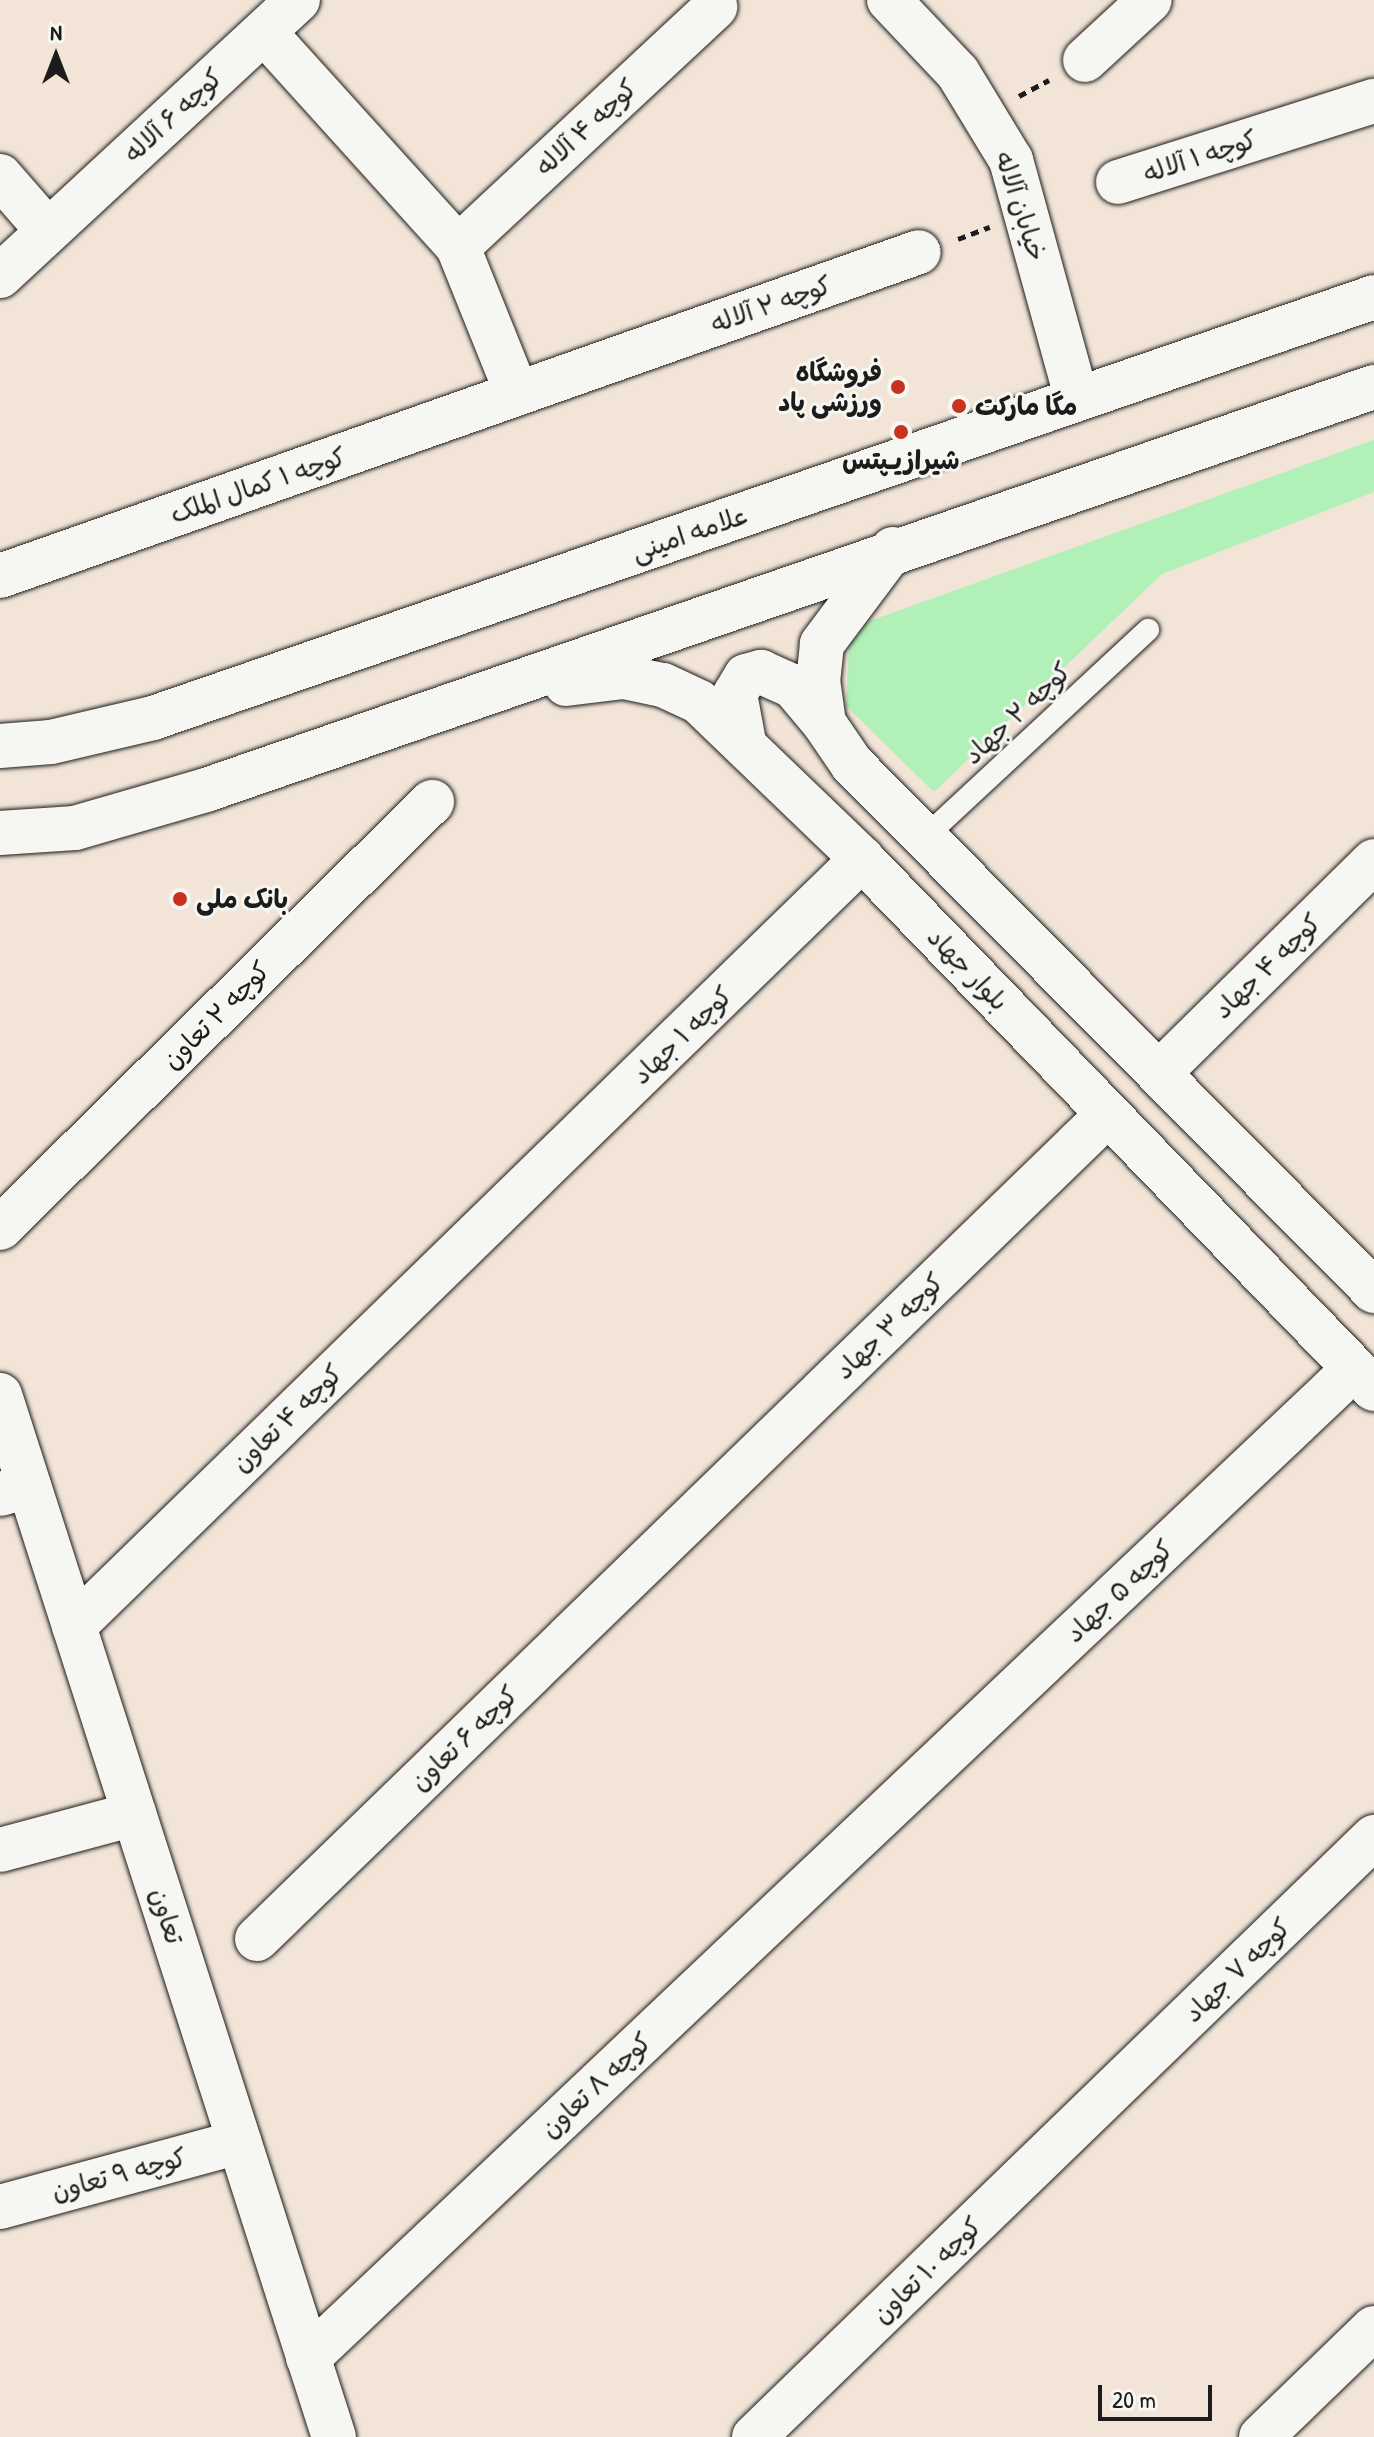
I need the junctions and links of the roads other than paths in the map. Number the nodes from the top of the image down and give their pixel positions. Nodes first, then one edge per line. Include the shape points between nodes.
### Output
1 (298, 0) edge
2 (889, 0) edge
3 (1150, 0) edge
4 (715, 7) dead end
5 (264, 32) junction
6 (1085, 60) road end
7 (1374, 101) edge
8 (0, 176) edge
9 (1118, 182) dead end
10 (48, 231) junction
11 (458, 247) junction
12 (919, 252) road end
13 (0, 276) edge
14 (1374, 297) edge
15 (1374, 387) edge
16 (517, 394) junction
17 (1077, 399) junction
18 (894, 549) junction
19 (0, 576) edge
20 (1148, 630) dead end
21 (500, 691) junction
22 (824, 723) junction
23 (744, 742) junction
24 (0, 746) edge
25 (432, 802) dead end
26 (0, 833) edge
27 (924, 838) junction
28 (862, 859) junction
29 (1374, 861) edge
30 (1161, 1071) junction
31 (1108, 1114) junction
32 (501, 1211) joint
33 (0, 1228) edge
34 (1374, 1291) edge
35 (1364, 1379) edge
36 (0, 1395) edge
37 (14, 1490) edge
38 (671, 1537) joint
39 (74, 1626) junction
40 (885, 1813) joint
41 (134, 1814) junction
42 (1374, 1837) edge
43 (0, 1850) edge
44 (257, 1939) dead end
45 (1100, 2103) joint
46 (239, 2142) junction
47 (0, 2207) edge
48 (1374, 2328) edge
49 (308, 2358) junction
50 (334, 2437) edge
51 (754, 2437) edge
52 (1261, 2437) edge

1 - 5 street, کوچه ۶ آلاله
2 - 17 street, خیابان آلاله via 958,73 1011,160
3 - 6 street
4 - 11 street, کوچه ۴ آلاله
5 - 10 street, کوچه ۶ آلاله
5 - 11 street
7 - 9 street, کوچه ۱ آلاله
8 - 10 street
10 - 13 street, کوچه ۶ آلاله
11 - 16 street
12 - 16 street, کوچه ۲ آلاله
14 - 17 street, علامه امینی
15 - 18 street
16 - 19 street, کوچه ۱ کمال الملک
17 - 24 street, علامه امینی via 153,718 51,742
18 - 21 street
18 - 22 street via 822,644 818,680
20 - 27 lane, کوچه ۲ جهاد
21 - 23 street, بلوار جهاد via 624,677 663,685 699,702
21 - 26 street via 75,828
22 - 23 street via 793,686 761,672 746,676 735,694
22 - 27 street via 852,764
23 - 28 street, بلوار جهاد
25 - 33 street, کوچه ۲ تعاون
27 - 30 street
28 - 31 street, بلوار جهاد
28 - 32 street, کوچه ۱ جهاد
29 - 30 street, کوچه ۴ جهاد
30 - 34 street
31 - 35 street, بلوار جهاد
31 - 38 street, کوچه ۳ جهاد
32 - 39 street, کوچه ۴ تعاون
35 - 40 street, کوچه ۵ جهاد
36 - 37 street, تعاون
37 - 39 street, تعاون
38 - 44 street, کوچه ۶ تعاون
39 - 41 street, تعاون
40 - 49 street, کوچه ۸ تعاون
41 - 43 street
41 - 46 street, تعاون
42 - 45 street, کوچه ۷ جهاد
45 - 51 street, کوچه ۱۰ تعاون
46 - 47 street, کوچه ۹ تعاون
46 - 49 street, تعاون
48 - 52 street
49 - 50 street, تعاون

